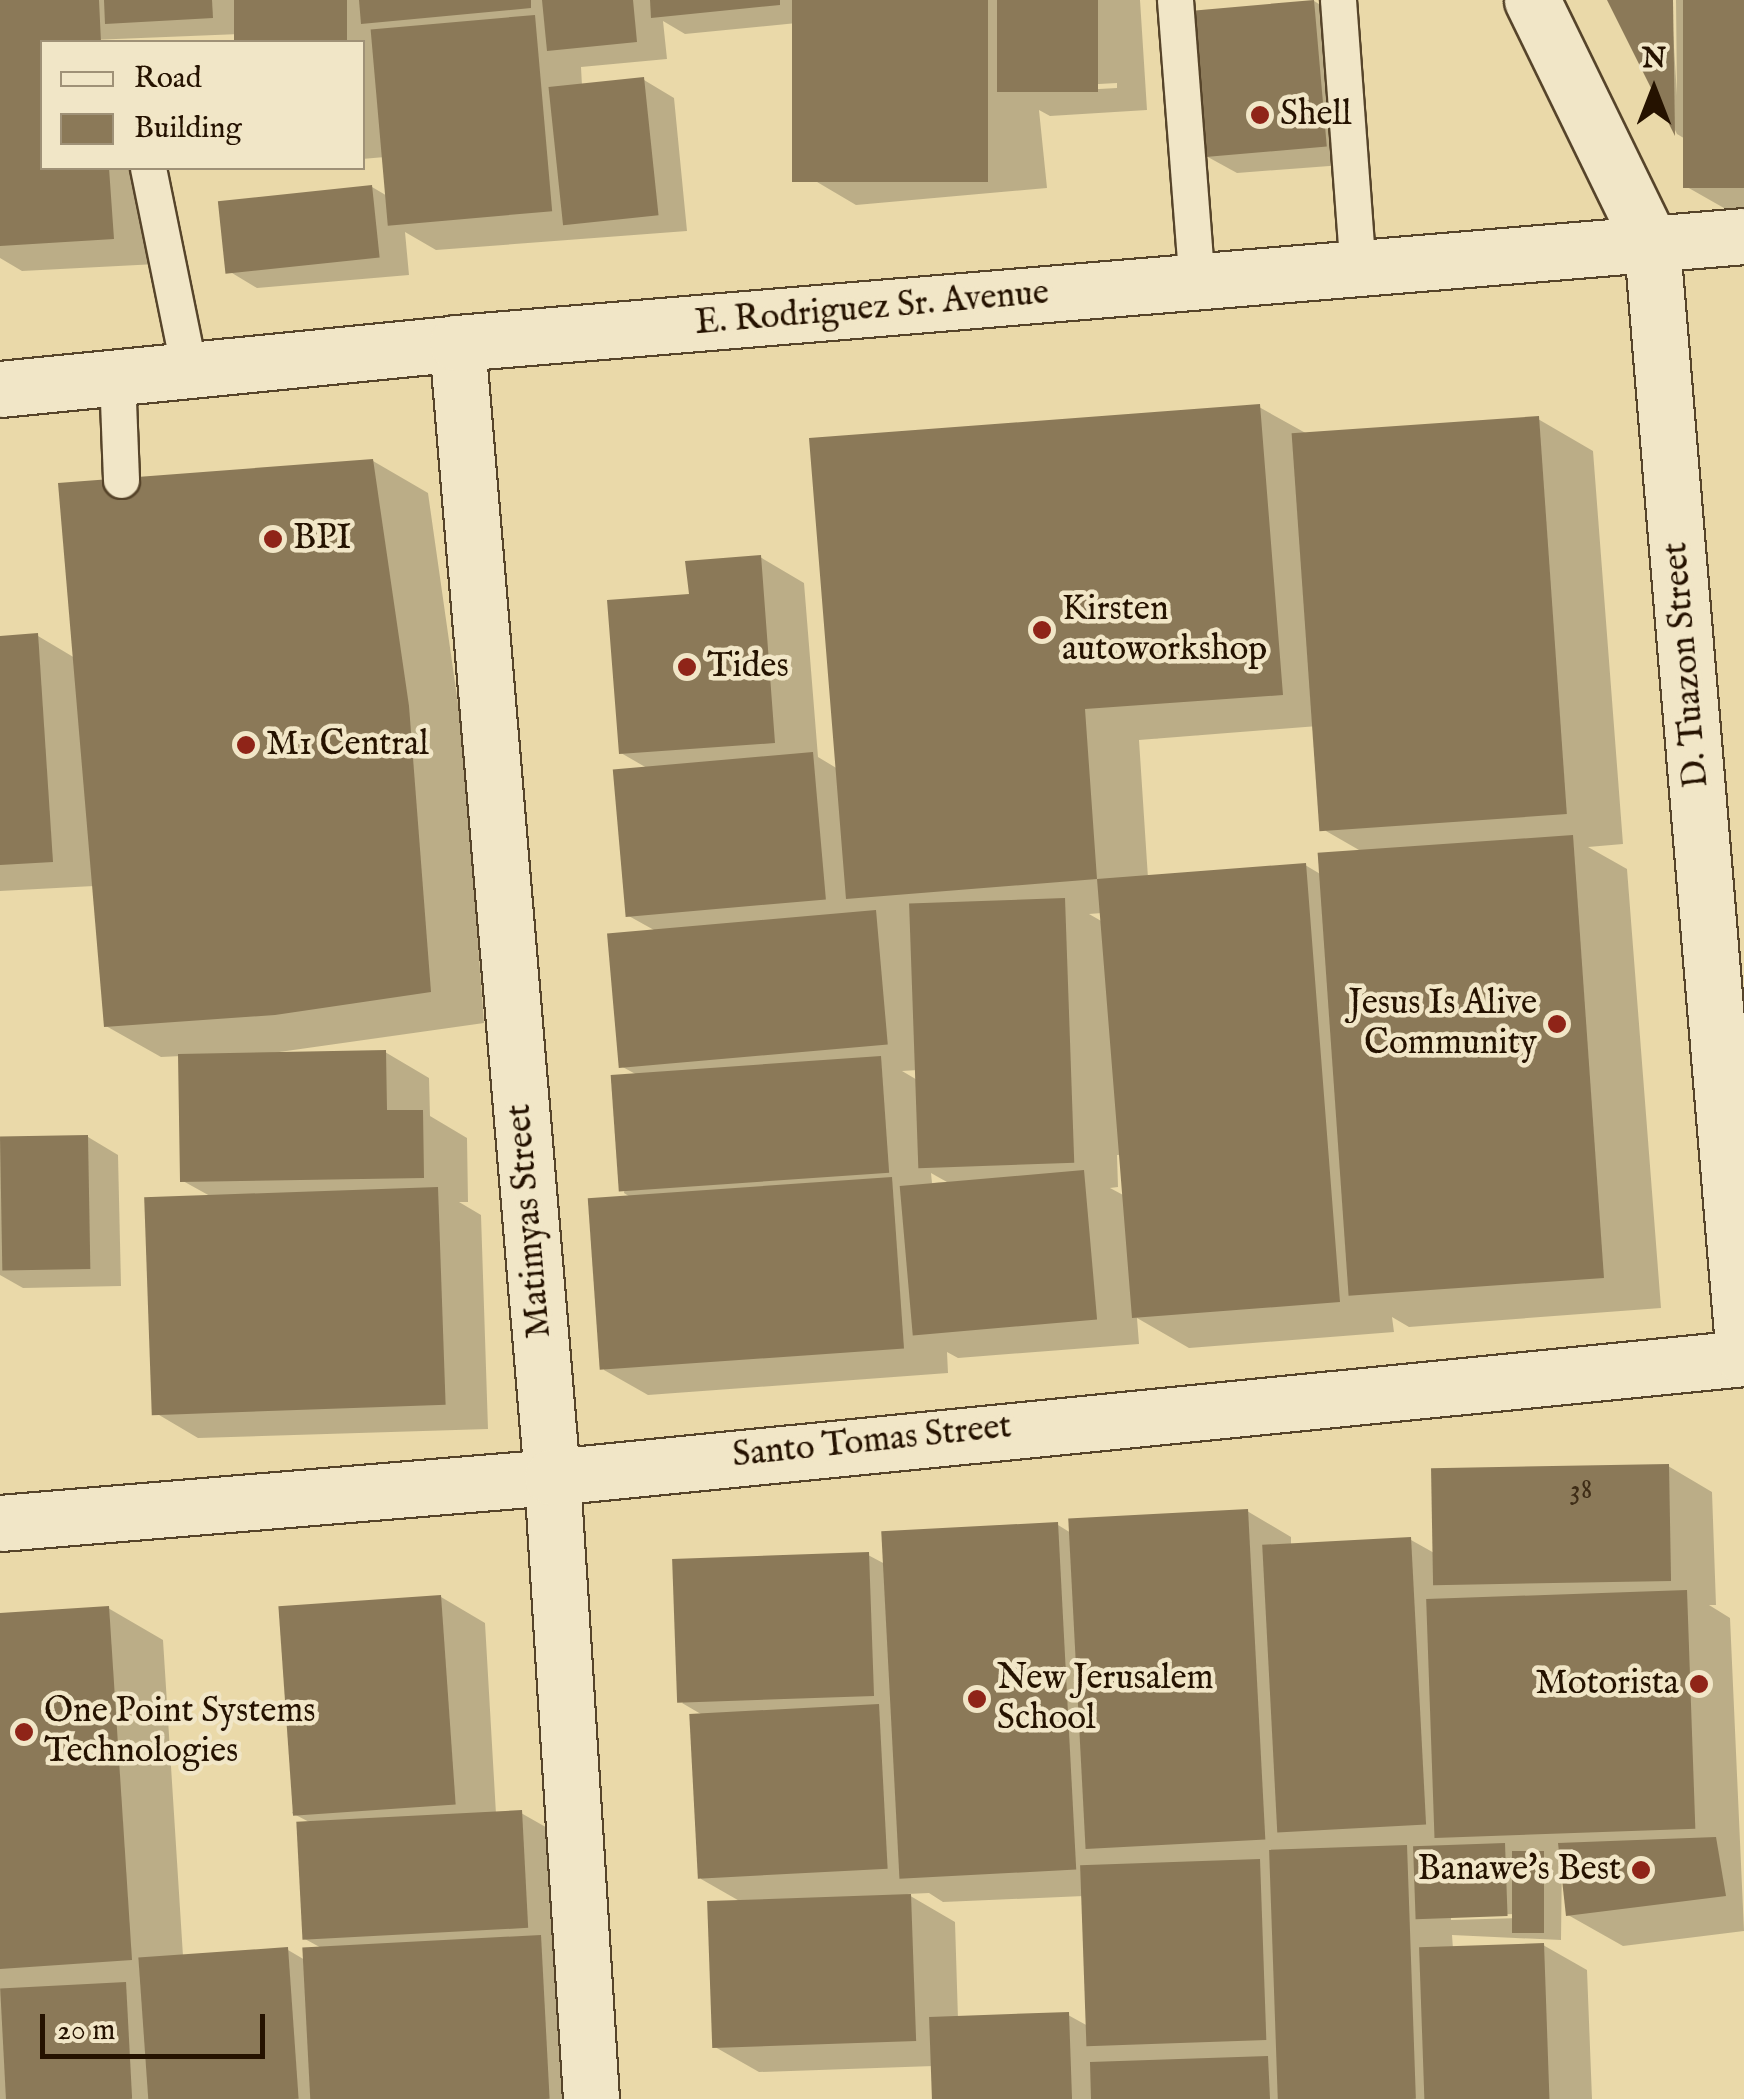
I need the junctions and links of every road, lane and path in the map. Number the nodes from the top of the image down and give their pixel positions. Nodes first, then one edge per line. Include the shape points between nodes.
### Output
1 (1176, 0) edge
2 (1338, 0) edge
3 (1532, 0) edge
4 (148, 170) edge
5 (1744, 236) edge
6 (1652, 246) junction
7 (1358, 270) junction
8 (1196, 283) junction
9 (457, 343) junction
10 (189, 369) junction
11 (117, 375) junction
12 (0, 389) edge
13 (121, 480) dead end
14 (1744, 1357) edge
15 (552, 1478) junction
16 (0, 1523) edge
17 (592, 2099) edge

1 - 8 lane
2 - 7 lane
3 - 6 street, D. Tuazon Street
4 - 10 lane
5 - 6 street, E. Rodriguez Sr. Avenue
6 - 7 street, E. Rodriguez Sr. Avenue
6 - 14 street, D. Tuazon Street
7 - 8 street, E. Rodriguez Sr. Avenue
8 - 9 street, E. Rodriguez Sr. Avenue
9 - 10 street, E. Rodriguez Sr. Avenue
9 - 15 street, Matimyas Street
10 - 11 street, E. Rodriguez Sr. Avenue
11 - 12 street, E. Rodriguez Sr. Avenue
11 - 13 lane
14 - 15 street, Santo Tomas Street
15 - 16 street, Santo Tomas Street
15 - 17 street, Matimyas Street

